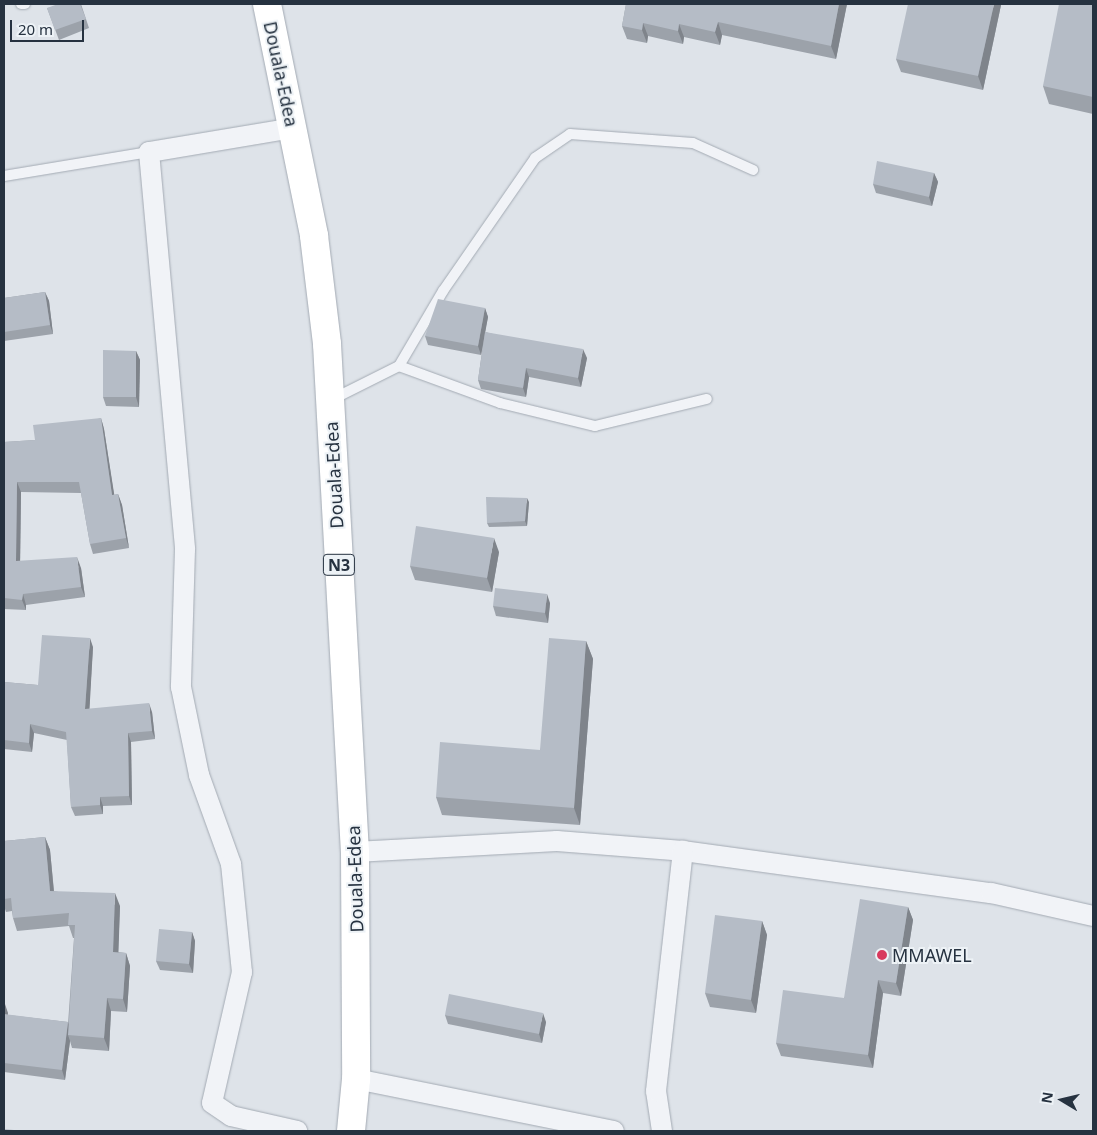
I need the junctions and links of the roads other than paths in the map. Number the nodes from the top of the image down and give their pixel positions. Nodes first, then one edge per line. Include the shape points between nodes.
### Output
1 (266, 4) edge
2 (293, 128) junction
3 (148, 152) junction
4 (753, 170) dead end
5 (4, 176) edge
6 (398, 366) junction
7 (707, 398) dead end
8 (330, 400) junction
9 (683, 851) junction
10 (355, 852) junction
11 (1093, 916) edge
12 (356, 1079) junction
13 (297, 1131) edge
14 (351, 1131) edge
15 (614, 1131) edge
16 (662, 1131) edge

1 - 2 highway, Douala-Edea / N3
2 - 3 street
2 - 8 highway, Douala-Edea / N3 via 314,236
3 - 5 lane
3 - 13 street via 184,549 181,687 199,775 231,864 242,972 212,1103 231,1116
4 - 6 lane via 693,143 570,134 534,158 443,291
6 - 7 lane via 500,403 595,426
6 - 8 lane
8 - 10 highway, Douala-Edea / N3
9 - 10 street via 558,841
9 - 11 street via 992,893
9 - 16 street via 656,1091
10 - 12 highway, Douala-Edea / N3
12 - 14 highway, Douala-Edea / N3
12 - 15 street

